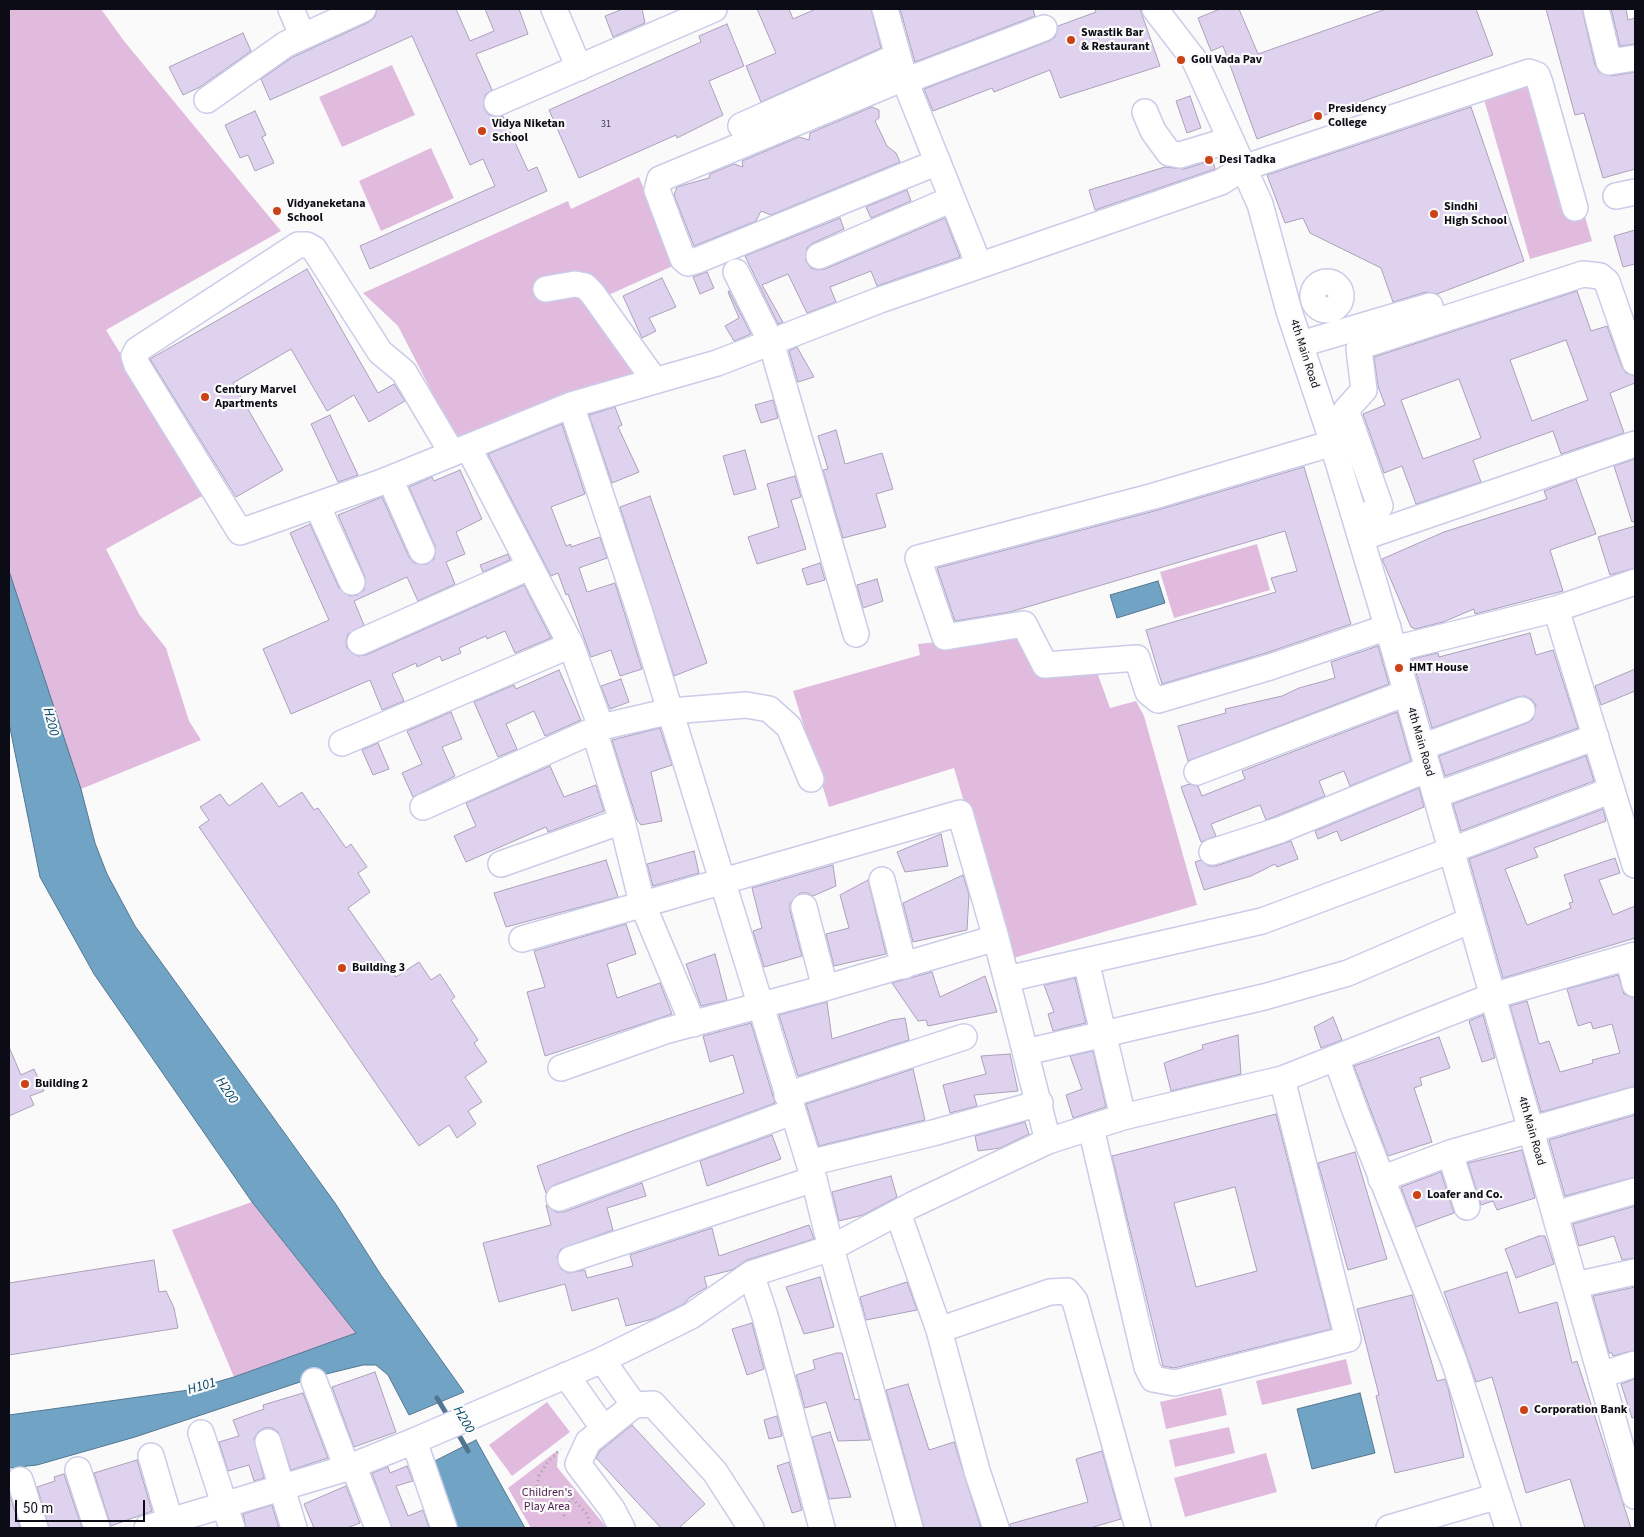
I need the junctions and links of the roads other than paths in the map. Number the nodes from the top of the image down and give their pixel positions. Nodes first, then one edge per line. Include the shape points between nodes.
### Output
1 (291, 9) edge
2 (363, 9) edge
3 (554, 9) edge
4 (714, 9) edge
5 (885, 9) edge
6 (1154, 9) edge
7 (1596, 9) edge
8 (673, 17) edge
9 (1044, 28) dead end
10 (302, 35) junction
11 (1635, 58) edge
12 (579, 68) junction
13 (902, 72) junction
14 (1476, 76) dead end
15 (207, 100) dead end
16 (497, 103) dead end
17 (1145, 112) dead end
18 (741, 126) dead end
19 (1237, 154) junction
20 (938, 162) junction
21 (952, 199) junction
22 (1575, 208) dead end
23 (819, 256) dead end
24 (1595, 257) dead end
25 (978, 265) junction
26 (736, 272) dead end
27 (546, 289) dead end
28 (1313, 300) dead end
29 (1290, 310) junction
30 (771, 342) junction
31 (1301, 344) junction
32 (1635, 362) edge
33 (655, 381) junction
34 (570, 405) junction
35 (1333, 443) junction
36 (1635, 444) edge
37 (460, 450) junction
38 (390, 478) junction
39 (317, 505) junction
40 (1358, 529) junction
41 (422, 551) dead end
42 (529, 567) junction
43 (352, 582) dead end
44 (1635, 582) edge
45 (1556, 609) junction
46 (856, 634) dead end
47 (1391, 638) junction
48 (360, 642) dead end
49 (571, 645) junction
50 (1406, 693) junction
51 (1522, 710) dead end
52 (671, 711) junction
53 (597, 729) junction
54 (1596, 737) junction
55 (342, 743) dead end
56 (1425, 758) junction
57 (1197, 772) dead end
58 (811, 779) dead end
59 (1612, 790) junction
60 (1436, 795) junction
61 (423, 807) dead end
62 (622, 821) junction
63 (1451, 849) junction
64 (1212, 852) dead end
65 (1635, 862) edge
66 (501, 864) dead end
67 (882, 880) dead end
68 (723, 882) junction
69 (642, 902) junction
70 (804, 907) dead end
71 (1471, 920) junction
72 (996, 938) junction
73 (522, 939) dead end
74 (1631, 956) edge
75 (1086, 962) junction
76 (904, 966) junction
77 (1007, 979) junction
78 (1635, 984) edge
79 (825, 988) junction
80 (1492, 996) junction
81 (760, 1006) junction
82 (693, 1024) junction
83 (1104, 1035) junction
84 (964, 1037) dead end
85 (1026, 1052) junction
86 (1336, 1058) junction
87 (561, 1068) dead end
88 (1282, 1079) junction
89 (1635, 1100) edge
90 (1040, 1103) junction
91 (789, 1104) junction
92 (1123, 1117) junction
93 (1091, 1128) junction
94 (1531, 1130) junction
95 (1048, 1141) junction
96 (1450, 1152) junction
97 (811, 1171) junction
98 (1381, 1178) junction
99 (1635, 1190) edge
100 (559, 1198) dead end
101 (1467, 1206) dead end
102 (898, 1213) junction
103 (1555, 1214) junction
104 (831, 1248) junction
105 (572, 1259) dead end
106 (1635, 1272) edge
107 (751, 1274) junction
108 (1575, 1285) junction
109 (939, 1330) junction
110 (602, 1360) junction
111 (1635, 1364) edge
112 (566, 1375) junction
113 (1601, 1375) junction
114 (314, 1381) dead end
115 (634, 1405) junction
116 (604, 1429) junction
117 (201, 1433) dead end
118 (414, 1441) junction
119 (268, 1442) dead end
120 (151, 1456) dead end
121 (350, 1467) junction
122 (78, 1470) dead end
123 (20, 1480) dead end
124 (283, 1486) junction
125 (1498, 1496) junction
126 (1635, 1496) edge
127 (224, 1504) junction
128 (163, 1526) edge
129 (35, 1528) edge
130 (96, 1528) edge
131 (232, 1528) edge
132 (294, 1528) edge
133 (378, 1528) edge
134 (444, 1528) edge
135 (622, 1528) edge
136 (751, 1528) edge
137 (822, 1528) edge
138 (910, 1528) edge
139 (996, 1528) edge
140 (1138, 1528) edge
141 (1389, 1528) edge
142 (1508, 1528) edge

1 - 10 street
2 - 10 street
3 - 12 street
4 - 8 street
5 - 13 street
6 - 19 street, 4th Main Road via 1195,60
7 - 11 street via 1610,62
8 - 12 street
9 - 13 street
10 - 15 street
12 - 16 street
13 - 18 street
13 - 20 street
13 - 20 street via 660,179 657,190 683,259 688,263 698,260
14 - 19 street
17 - 19 street via 1153,131 1169,153
19 - 22 street via 1529,72 1537,75 1540,83
19 - 25 street via 1221,182
19 - 29 street, 4th Main Road via 1260,204
20 - 21 street
21 - 23 street
21 - 25 street
24 - 31 street
25 - 30 street
26 - 30 street
27 - 33 street via 575,284 585,286
28 - 29 street
29 - 31 street, 4th Main Road
30 - 33 street via 717,363
30 - 46 street
31 - 35 street, 4th Main Road
32 - 40 street via 1607,282 1600,276 1583,274 1364,345 1359,350 1364,390 1346,410 1380,506
33 - 34 street
34 - 37 street
34 - 52 street
35 - 40 street, 4th Main Road
35 - 47 street via 1154,496 918,558 945,637 1024,624 1045,665 1137,658 1148,692 1158,700 1270,667
36 - 40 street
37 - 38 street
37 - 39 street via 404,372 380,352 314,249 298,245 137,350 134,356 240,532
37 - 42 street
38 - 39 street
38 - 41 street
39 - 43 street
40 - 47 street, 4th Main Road
42 - 48 street
42 - 49 street
44 - 45 street
45 - 47 street
45 - 54 street
47 - 50 street, 4th Main Road
49 - 53 street
49 - 55 street
50 - 56 street, 4th Main Road
50 - 57 street
51 - 56 street
52 - 53 street
52 - 58 street via 746,704 769,709 790,727
52 - 68 street
53 - 61 street
53 - 62 street
54 - 59 street
54 - 60 street
56 - 60 street, 4th Main Road
56 - 64 street via 1280,830
59 - 63 street
59 - 65 street
60 - 63 street, 4th Main Road
62 - 66 street
62 - 69 street
63 - 71 street, 4th Main Road
63 - 75 street via 1262,921
67 - 76 street
68 - 69 street
68 - 72 street via 960,813
68 - 81 street
69 - 73 street
69 - 82 street
70 - 79 street
71 - 80 street, 4th Main Road
71 - 83 street via 1348,973 1264,997
72 - 76 street
72 - 77 street
74 - 78 street
74 - 80 street
75 - 77 street
75 - 83 street
76 - 79 street
77 - 85 street
79 - 81 street
80 - 86 street
80 - 94 street, 4th Main Road
81 - 82 street
81 - 91 street
82 - 87 street
83 - 85 street
83 - 92 street
84 - 91 street
85 - 90 street
86 - 88 street
86 - 98 street
88 - 92 street
88 - 93 street via 1348,1339 1175,1383 1153,1379 1147,1367
89 - 94 street
90 - 95 street
90 - 97 street
91 - 97 street
91 - 100 street
92 - 93 street
93 - 95 street
94 - 96 street
94 - 103 street, 4th Main Road
95 - 102 street
96 - 98 street
96 - 101 street
97 - 104 street
97 - 105 street
98 - 125 street via 1454,1361
99 - 103 street
102 - 104 street
102 - 109 street
103 - 108 street, 4th Main Road
104 - 107 street
104 - 138 street
106 - 108 street
107 - 110 street via 691,1316
107 - 137 street
108 - 113 street, 4th Main Road
109 - 139 street
109 - 140 street via 1050,1292 1067,1291 1076,1300
110 - 112 street
110 - 115 street
111 - 113 street
112 - 116 street
112 - 118 street
113 - 126 street, 4th Main Road
114 - 121 street
115 - 116 street
115 - 136 street via 653,1404 714,1472
116 - 135 street via 588,1442 578,1464 612,1509
117 - 127 street
118 - 121 street
118 - 134 street
119 - 124 street
120 - 128 street
121 - 124 street
121 - 133 street
122 - 130 street
123 - 129 street
124 - 127 street
124 - 132 street
125 - 141 street
125 - 142 street
127 - 128 street
127 - 131 street

